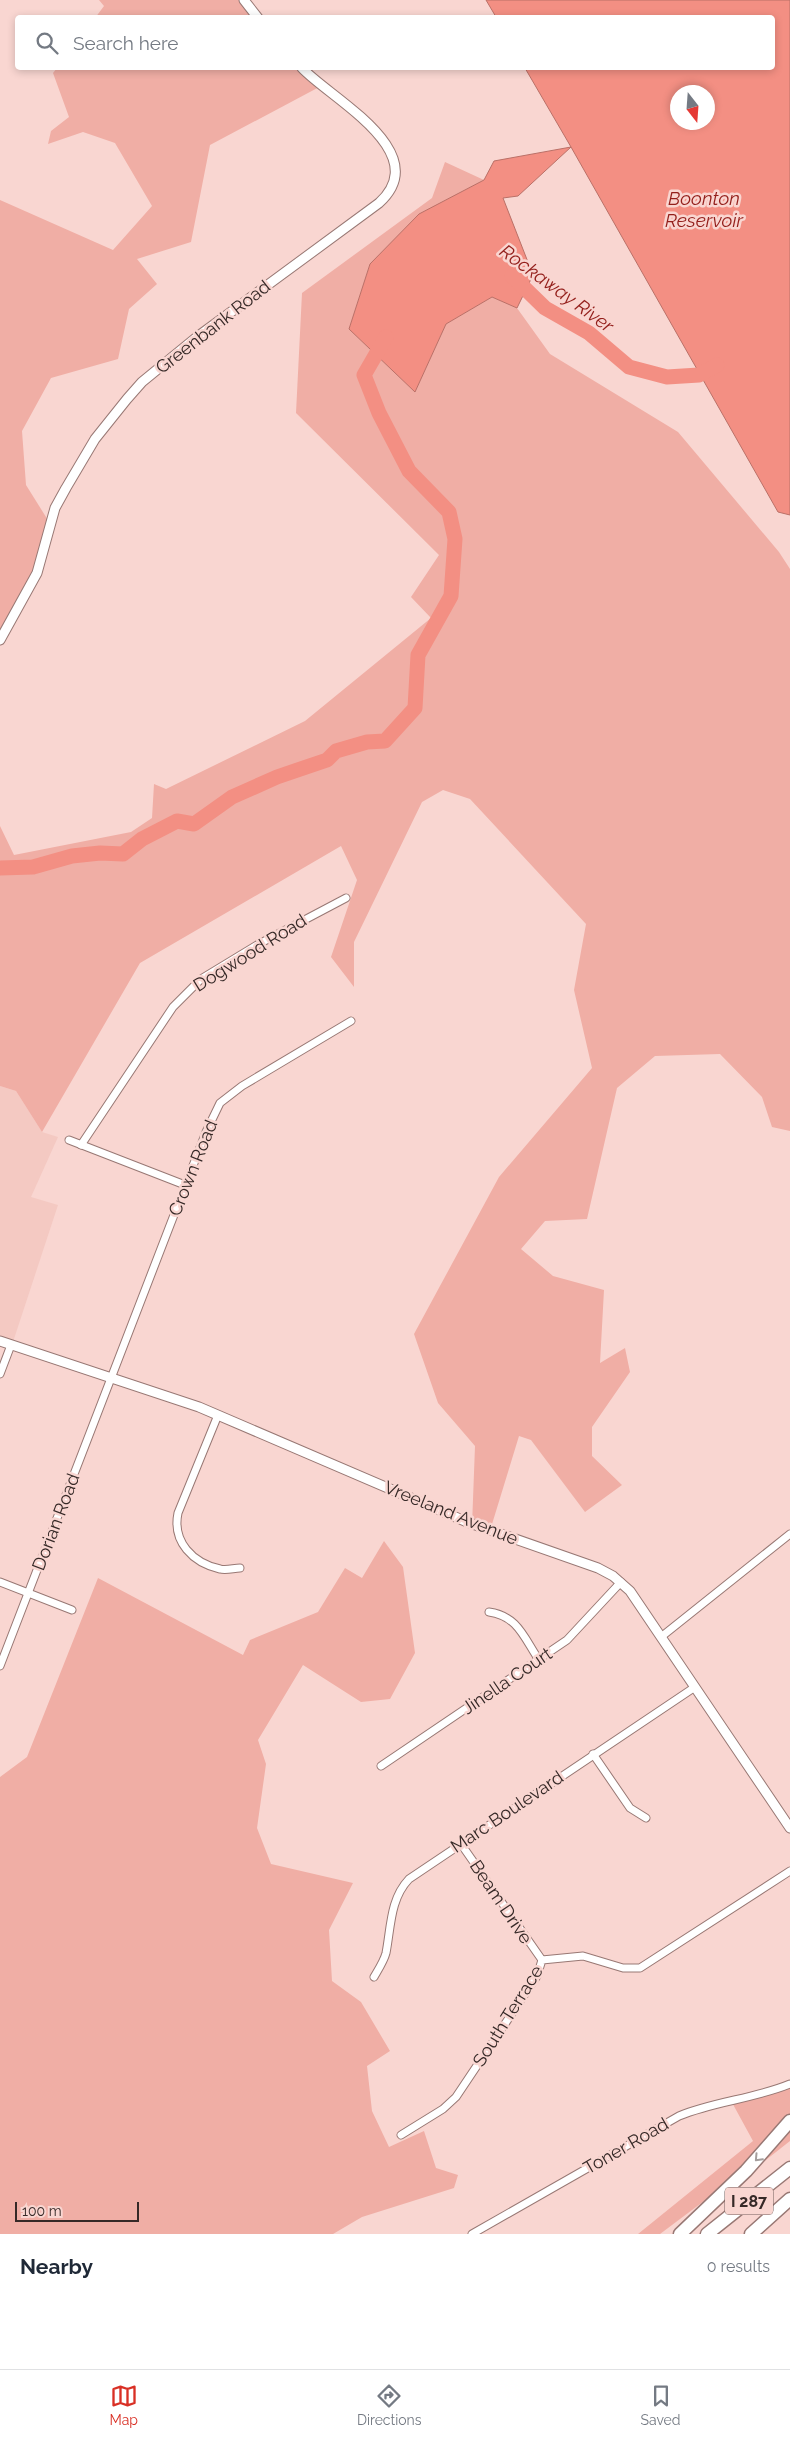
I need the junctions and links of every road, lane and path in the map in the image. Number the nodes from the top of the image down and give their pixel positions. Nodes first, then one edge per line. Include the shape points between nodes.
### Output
1 (244, 0) edge
2 (256, 15) edge
3 (304, 70) edge
4 (0, 640) edge
5 (346, 898) dead end
6 (351, 1021) dead end
7 (69, 1140) dead end
8 (81, 1145) junction
9 (185, 1185) junction
10 (0, 1341) edge
11 (11, 1344) junction
12 (0, 1374) edge
13 (112, 1378) junction
14 (218, 1415) junction
15 (790, 1534) edge
16 (240, 1568) dead end
17 (0, 1582) edge
18 (621, 1582) junction
19 (28, 1593) junction
20 (72, 1610) dead end
21 (489, 1612) dead end
22 (661, 1637) junction
23 (539, 1660) junction
24 (0, 1666) edge
25 (695, 1687) junction
26 (593, 1754) junction
27 (381, 1766) dead end
28 (646, 1818) dead end
29 (790, 1828) edge
30 (461, 1844) junction
31 (790, 1871) edge
32 (542, 1960) junction
33 (374, 1978) dead end
34 (790, 2084) edge
35 (790, 2121) edge
36 (401, 2136) dead end
37 (790, 2168) edge
38 (790, 2199) edge
39 (472, 2234) edge
40 (680, 2234) edge
41 (707, 2234) edge
42 (751, 2234) edge

1 - 2 street
3 - 4 street, Greenbank Road via 361,118 387,146 395,167 390,189 379,203 172,356 127,399 96,439 66,488 56,508 37,573
5 - 8 street, Dogwood Road via 201,979 173,1007
6 - 9 street, Crown Road via 242,1086 220,1103
7 - 8 street
8 - 9 street
9 - 13 street, Crown Road
10 - 11 street, Vreeland Avenue
11 - 12 street
11 - 13 street, Vreeland Avenue
13 - 14 street, Vreeland Avenue
13 - 19 street, Dorian Road
14 - 16 street via 178,1513 177,1530 182,1546 200,1560 222,1570
14 - 18 street, Vreeland Avenue via 467,1522 589,1564
15 - 22 street
17 - 19 street
18 - 22 street, Vreeland Avenue
18 - 23 street, Jinella Court via 581,1628
19 - 20 street
19 - 24 street, Dorian Road
21 - 23 street via 503,1614 512,1620
22 - 25 street, Vreeland Avenue
23 - 27 street, Jinella Court
25 - 26 street, Marc Boulevard
25 - 29 street, Vreeland Avenue
26 - 28 street via 630,1808
26 - 30 street, Marc Boulevard
30 - 32 street, Beam Drive
30 - 33 street, Marc Boulevard via 418,1871 402,1888 393,1908 386,1955
31 - 32 street, South Terrace via 640,1968 623,1968 583,1956
32 - 36 street, South Terrace via 532,1984 456,2097
34 - 39 street, Toner Road via 702,2106 679,2116
35 -> 40 highway via 729,2188
37 - 41 highway, I 287
38 - 42 highway, I 287

